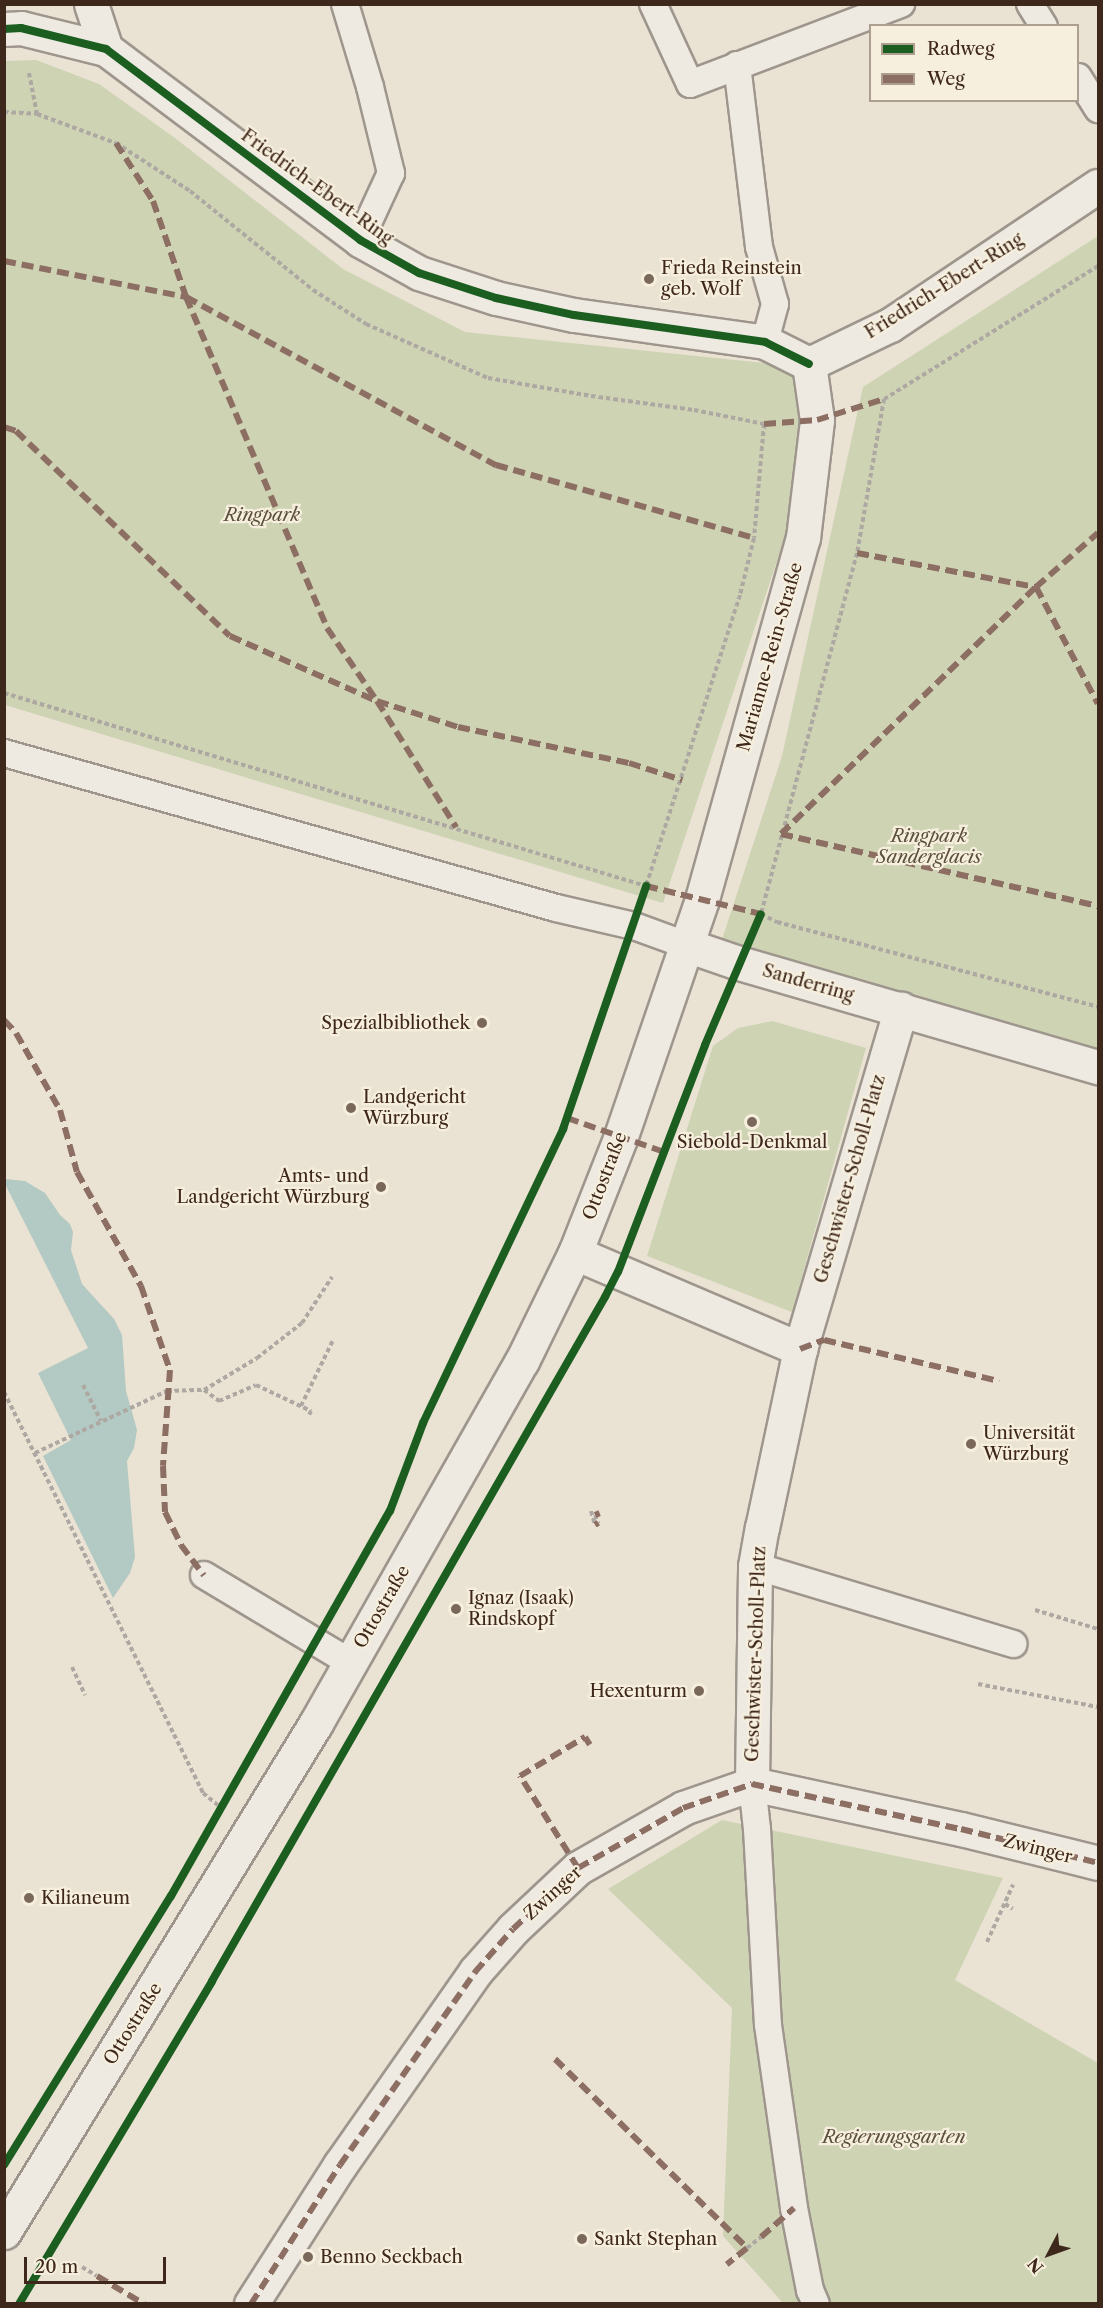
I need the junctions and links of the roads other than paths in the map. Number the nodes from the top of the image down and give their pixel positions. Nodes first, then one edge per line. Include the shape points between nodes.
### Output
1 (91, 4) edge
2 (345, 4) edge
3 (653, 4) edge
4 (901, 4) edge
5 (1030, 4) edge
6 (1043, 24) edge
7 (4, 29) edge
8 (106, 49) junction
9 (737, 65) junction
10 (1079, 80) edge
11 (1098, 109) edge
12 (1098, 186) edge
13 (360, 240) junction
14 (765, 342) junction
15 (809, 364) junction
16 (4, 753) edge
17 (686, 945) junction
18 (901, 1009) junction
19 (1098, 1067) edge
20 (575, 1254) junction
21 (800, 1349) junction
22 (755, 1566) junction
23 (204, 1575) dead end
24 (1014, 1644) dead end
25 (351, 1663) junction
26 (752, 1784) junction
27 (1098, 1863) edge
28 (4, 2232) edge
29 (251, 2304) edge
30 (816, 2304) edge

1 - 8 street
2 - 13 lane via 391,174
3 - 9 lane via 690,84
4 - 9 lane
5 - 6 lane
7 - 8 street, Friedrich-Ebert-Ring via 21,28
8 - 13 street, Friedrich-Ebert-Ring
9 - 14 lane via 759,248 775,304
10 - 11 lane
12 - 15 street, Friedrich-Ebert-Ring via 890,325
13 - 14 street, Friedrich-Ebert-Ring via 419,273 496,298 574,315
14 - 15 street, Friedrich-Ebert-Ring
15 - 17 street, Marianne-Rein-Straße via 817,420 803,538
16 - 17 lane, Sanderring via 556,908 634,926
17 - 18 street, Sanderring
17 - 20 street, Ottostraße via 621,1136
18 - 19 street, Sanderring
18 - 21 street, Geschwister-Scholl-Platz
20 - 21 street
20 - 25 street, Ottostraße via 522,1361
21 - 22 street, Geschwister-Scholl-Platz
22 - 24 lane
22 - 26 street, Geschwister-Scholl-Platz
23 - 25 lane
25 - 28 street, Ottostraße
26 - 27 street, Zwinger
26 - 29 street, Zwinger via 683,1808 578,1868 513,1929 475,1972 340,2165
26 - 30 lane via 768,2025 794,2208

